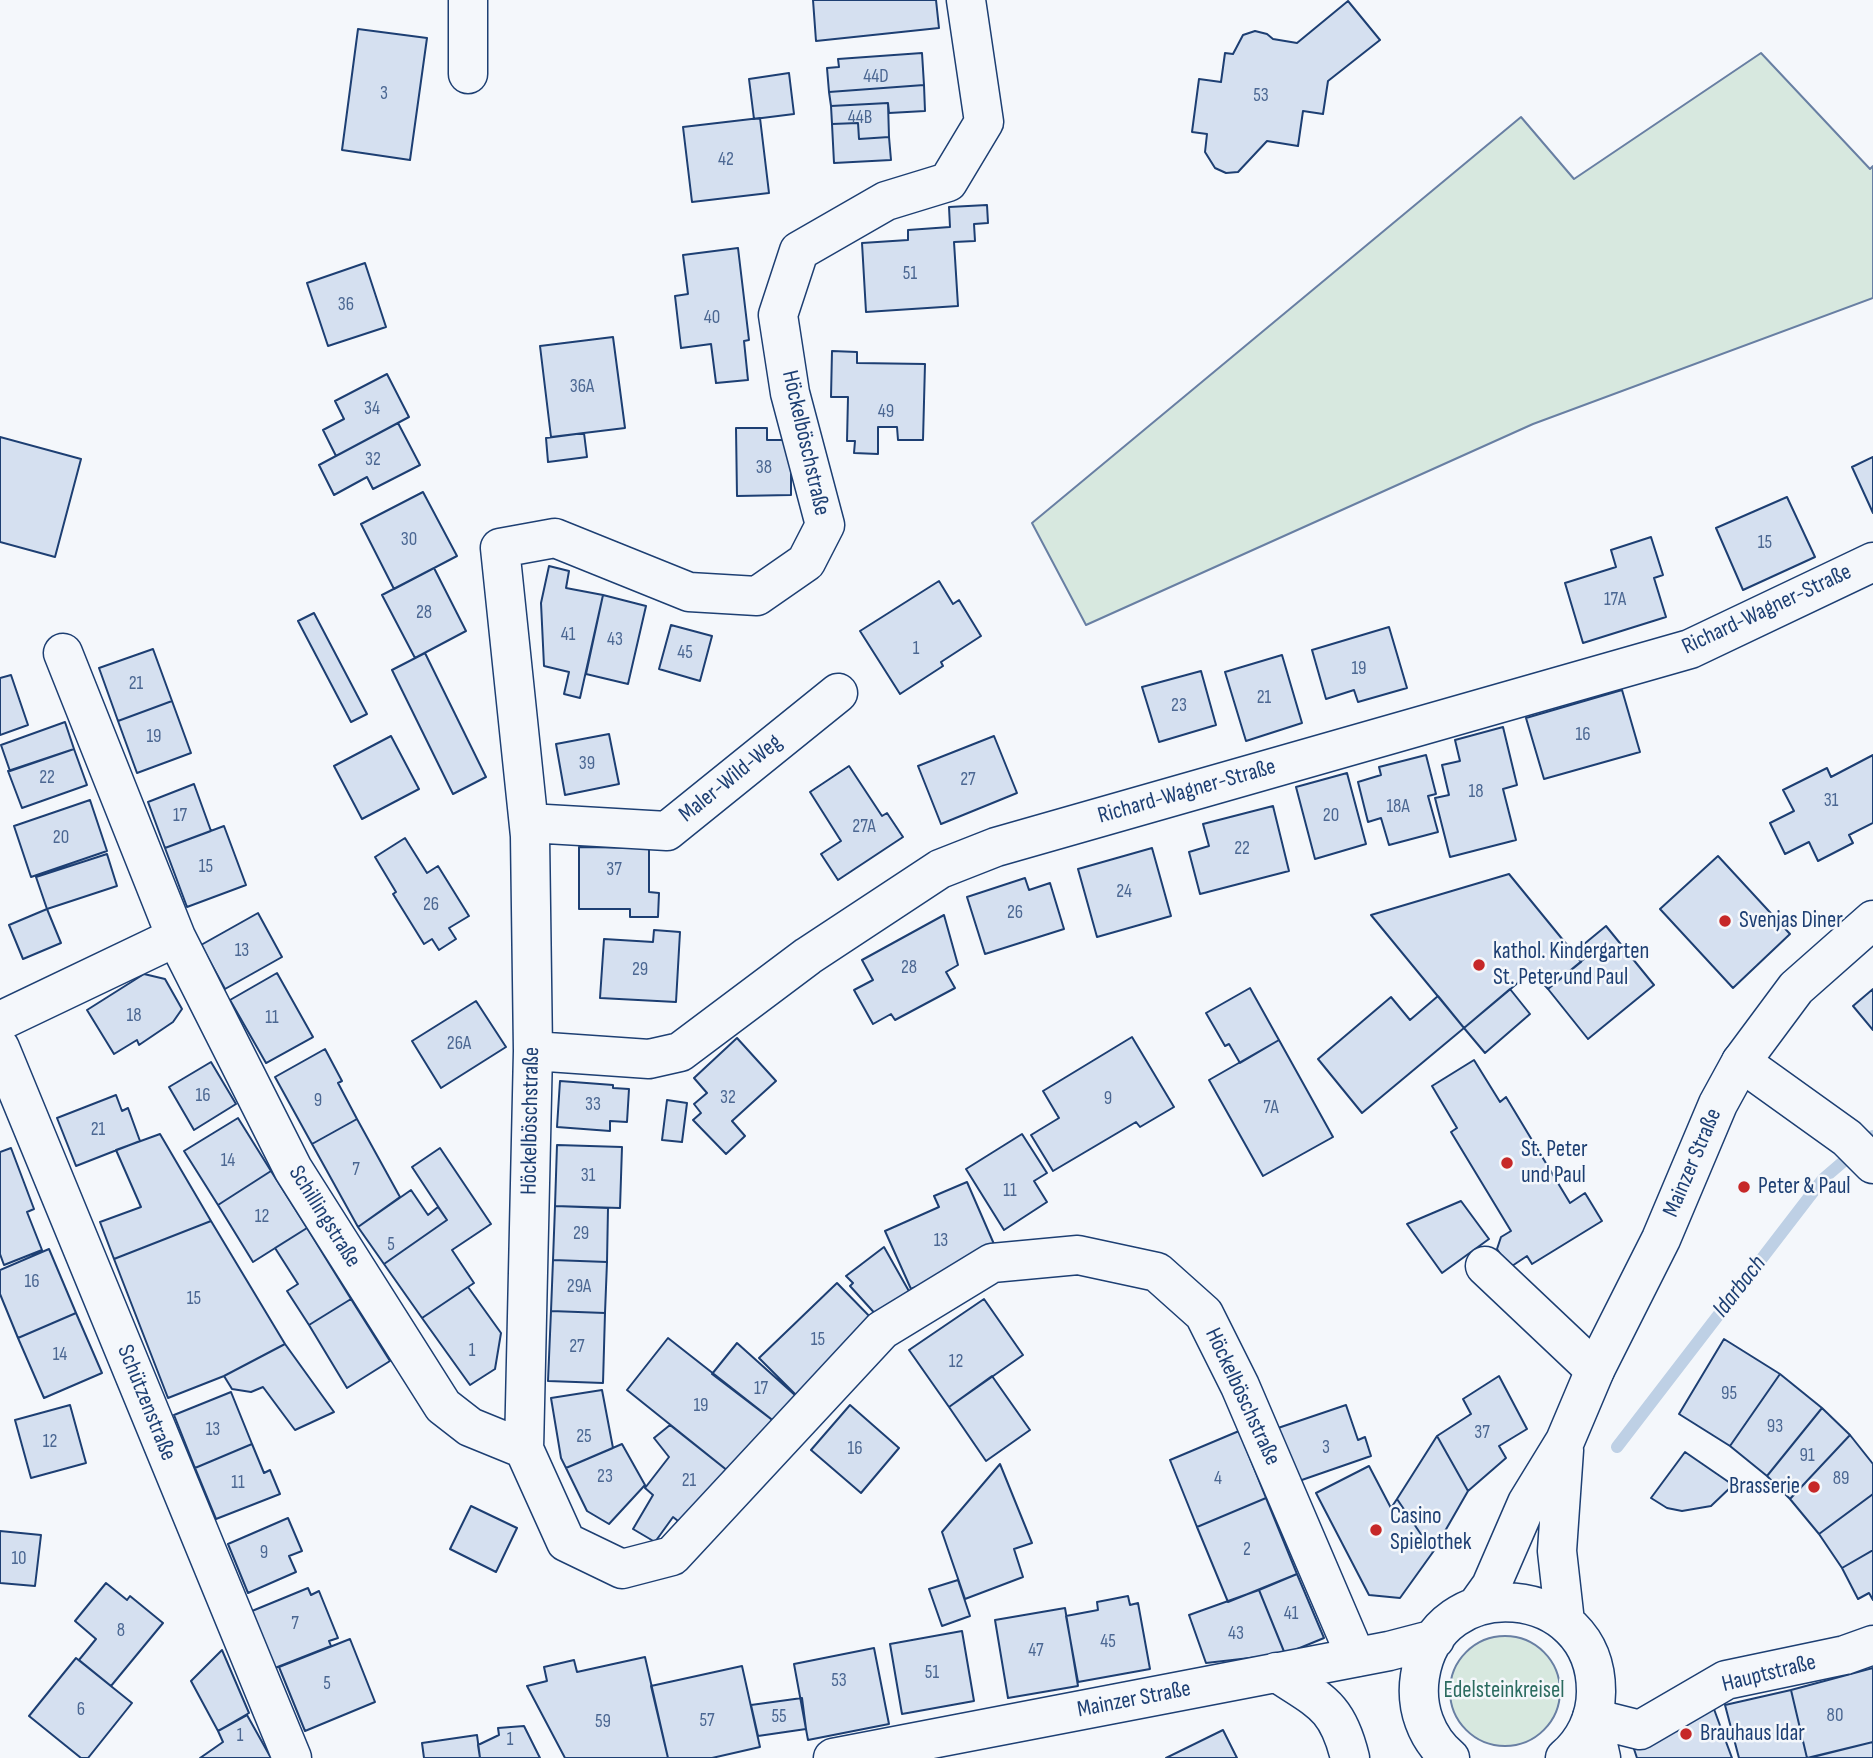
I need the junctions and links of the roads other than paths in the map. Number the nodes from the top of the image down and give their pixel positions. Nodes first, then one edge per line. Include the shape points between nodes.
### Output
1 (468, 0) edge
2 (966, 0) edge
3 (468, 74) dead end
4 (1873, 562) edge
5 (63, 653) dead end
6 (838, 693) dead end
7 (529, 823) junction
8 (1873, 920) edge
9 (176, 937) junction
10 (0, 1021) edge
11 (0, 1048) edge
12 (533, 1051) junction
13 (1741, 1062) junction
14 (1860, 1151) edge
15 (1485, 1266) dead end
16 (1595, 1370) junction
17 (1565, 1441) junction
18 (524, 1449) junction
19 (1476, 1607) junction
20 (1565, 1622) junction
21 (1435, 1639) junction
22 (1873, 1645) edge
23 (1356, 1657) junction
24 (1276, 1672) junction
25 (1592, 1718) junction
26 (292, 1758) edge
27 (833, 1758) edge
28 (1350, 1758) edge
29 (1450, 1758) edge
30 (1565, 1758) edge
31 (1601, 1758) edge

1 - 3 street
2 - 7 street, Höckelböschstraße via 984,121 948,182 886,201 799,251 778,315 790,393 825,525 806,562 757,596 689,592 555,538 500,548
4 - 12 street, Richard-Wagner-Straße via 1690,649 996,847 940,869 808,957 680,1052 649,1059
5 - 9 street, Schillingstraße
6 - 7 street, Maler-Wild-Weg via 667,831
7 - 12 street, Höckelböschstraße
8 - 13 street, Mainzer Straße via 1796,988
9 - 10 street
9 - 18 street, Schillingstraße via 293,1169 443,1406 470,1427
11 - 26 street, Schützenstraße
12 - 18 street, Höckelböschstraße
13 - 14 street
13 - 16 street, Mainzer Straße via 1718,1104 1661,1239
15 - 16 street
16 - 17 street, Mainzer Straße
17 - 19 street, Mainzer Straße via 1527,1503
17 - 20 street, Mainzer Straße via 1557,1551
18 - 23 street, Höckelböschstraße via 566,1542 622,1569 672,1556 883,1330 992,1263 1078,1255 1157,1272 1204,1314 1240,1386
19 - 20 street via 1517,1601 1548,1610
19 - 21 street via 1449,1623
20 - 25 street via 1579,1637 1593,1665 1596,1697
21 - 23 street, Mainzer Straße
21 - 29 street via 1422,1668 1419,1699 1432,1739
22 - 25 street, Hauptstraße via 1726,1680 1640,1730
23 - 24 street, Mainzer Straße
24 - 27 street, Mainzer Straße
24 - 28 street via 1328,1706 1344,1734
25 - 30 street via 1578,1746
25 - 31 street

